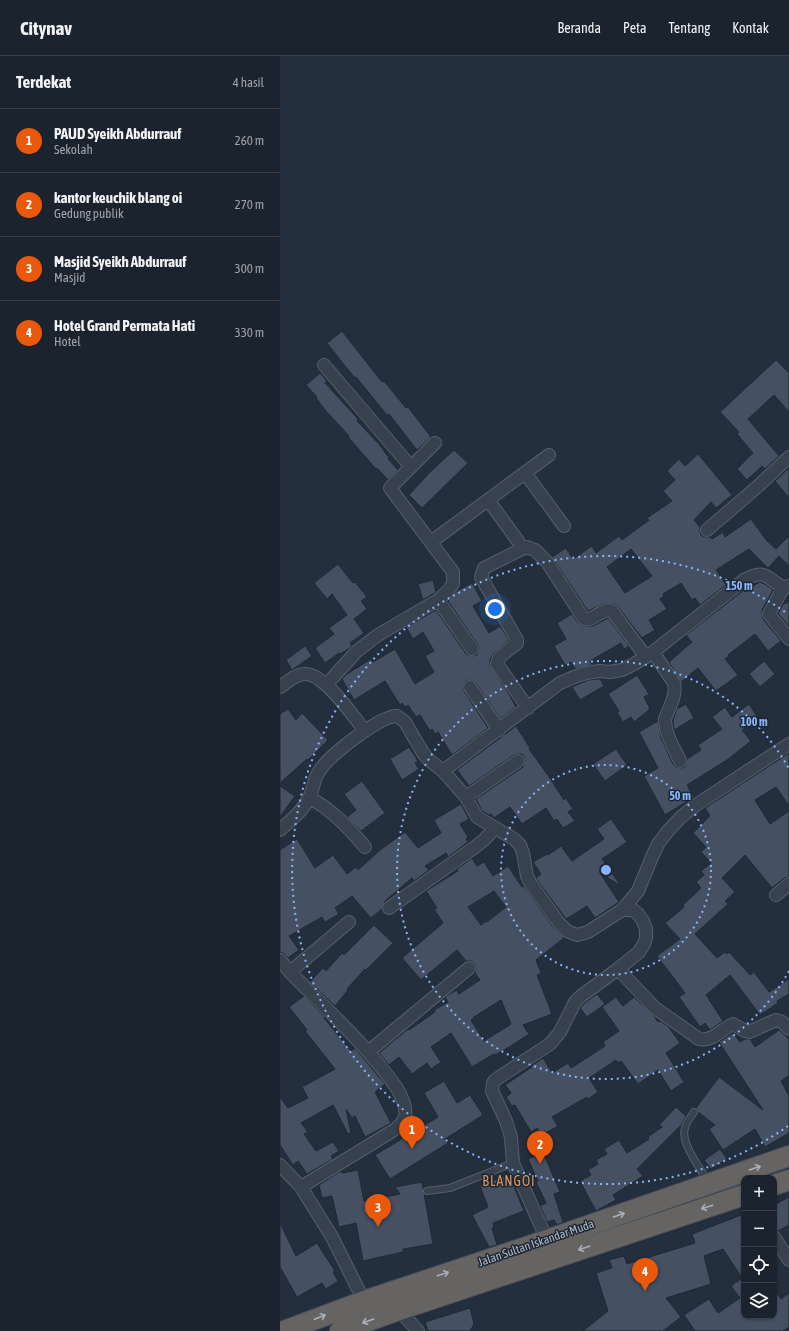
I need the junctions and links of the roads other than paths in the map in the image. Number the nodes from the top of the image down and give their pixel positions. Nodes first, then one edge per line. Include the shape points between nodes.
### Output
1 (324, 365) dead end
2 (435, 443) dead end
3 (549, 455) dead end
4 (789, 457) edge
5 (411, 467) junction
6 (525, 473) junction
7 (488, 500) junction
8 (564, 526) dead end
9 (707, 530) dead end
10 (518, 541) dead end
11 (431, 542) junction
12 (786, 587) edge
13 (438, 600) junction
14 (789, 639) edge
15 (472, 649) dead end
16 (650, 654) junction
17 (326, 684) junction
18 (280, 687) edge
19 (470, 687) dead end
20 (528, 708) junction
21 (499, 730) junction
22 (365, 731) junction
23 (789, 744) edge
24 (518, 761) dead end
25 (680, 761) dead end
26 (443, 771) junction
27 (466, 797) junction
28 (310, 798) junction
29 (495, 828) junction
30 (280, 830) edge
31 (364, 847) dead end
32 (789, 884) edge
33 (776, 895) dead end
34 (389, 908) dead end
35 (622, 910) junction
36 (349, 922) dead end
37 (280, 960) edge
38 (469, 968) dead end
39 (618, 969) junction
40 (290, 972) junction
41 (789, 1029) edge
42 (368, 1052) junction
43 (694, 1112) dead end
44 (789, 1156) edge
45 (513, 1163) junction
46 (280, 1165) edge
47 (285, 1179) edge
48 (789, 1180) edge
49 (709, 1183) junction
50 (777, 1184) edge
51 (301, 1187) junction
52 (427, 1191) dead end
53 (741, 1196) edge
54 (547, 1240) junction
55 (777, 1242) edge
56 (789, 1260) edge
57 (364, 1301) junction
58 (400, 1310) junction
59 (284, 1331) edge
60 (340, 1331) edge
61 (418, 1331) edge

1 - 5 street
2 - 5 street
3 - 6 street
4 - 9 street
5 - 11 street via 390,488
6 - 7 street
6 - 8 street
7 - 10 street
7 - 11 street
11 - 13 street via 453,572 453,584
12 - 14 street via 769,614
12 - 16 street via 766,575 752,576
13 - 15 street
13 - 17 street via 378,635 357,651
16 - 20 street via 622,670 586,673 560,683
16 - 20 street via 612,611 606,610 590,619 584,619 547,562 535,550 526,547 484,568 481,577 517,640 497,664
16 - 25 street via 674,683 674,693 665,723
17 - 18 street via 311,674 304,674 296,676
17 - 22 street
19 - 21 street
20 - 21 street
21 - 26 street
22 - 26 street via 388,717 397,716 406,722 429,760
22 - 28 street via 330,757 316,775
23 - 35 street via 681,817 658,844 638,891
24 - 27 street
26 - 27 street
27 - 29 street via 477,816
28 - 30 street
28 - 31 street via 338,817
29 - 34 street via 475,847
29 - 35 street via 520,845 531,884 567,931 577,935 588,932
32 - 33 street
35 - 39 street via 633,910 638,914 645,925 646,938 639,952
36 - 40 street
37 - 40 street
38 - 42 street
39 - 41 street via 655,1008 699,1039 710,1039 733,1024 749,1032 776,1020
39 - 45 street via 575,1002 560,1032 550,1044 493,1084 492,1091 506,1121
40 - 42 street
42 - 51 street via 397,1089 406,1117 394,1130
43 - 49 lane via 685,1127 684,1135 689,1150
49 -> 44 highway, Jalan Sultan Iskandar Muda
45 - 52 lane via 450,1188
45 - 54 street
46 - 47 street
47 - 51 street
48 - 50 highway
54 -> 49 highway, Jalan Sultan Iskandar Muda
51 - 57 street via 332,1236
53 -> 58 highway, Jalan Sultan Iskandar Muda
57 -> 54 highway, Jalan Sultan Iskandar Muda
55 - 56 street
59 -> 57 highway, Jalan Sultan Iskandar Muda
58 -> 60 highway, Jalan Sultan Iskandar Muda
58 - 61 street

